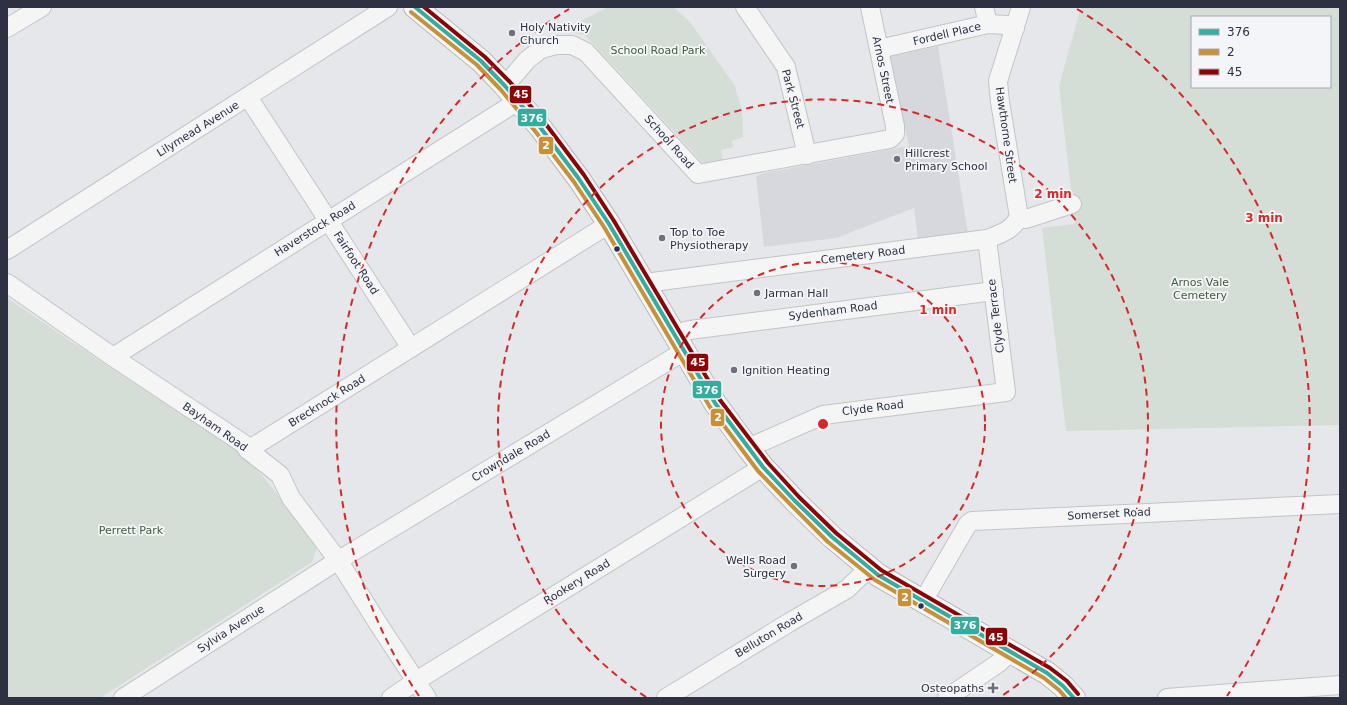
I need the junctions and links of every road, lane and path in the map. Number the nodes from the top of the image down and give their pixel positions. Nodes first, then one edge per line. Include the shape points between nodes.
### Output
1 (42, 7) edge
2 (388, 7) edge
3 (414, 7) edge
4 (745, 7) edge
5 (870, 7) edge
6 (984, 7) edge
7 (1021, 7) edge
8 (988, 24) junction
9 (7, 28) edge
10 (1015, 28) junction
11 (879, 49) junction
12 (512, 93) junction
13 (248, 97) junction
14 (895, 134) joint
15 (806, 155) junction
16 (1072, 204) dead end
17 (1018, 217) junction
18 (328, 221) junction
19 (609, 224) junction
20 (981, 240) junction
21 (7, 250) edge
22 (7, 283) edge
23 (645, 283) junction
24 (994, 291) junction
25 (678, 343) junction
26 (411, 348) junction
27 (113, 357) junction
28 (1006, 392) joint
29 (748, 448) junction
30 (248, 450) junction
31 (763, 467) junction
32 (1340, 504) edge
33 (338, 560) junction
34 (869, 568) junction
35 (923, 601) junction
36 (1010, 652) junction
37 (416, 681) junction
38 (1340, 685) edge
39 (123, 698) edge
40 (391, 698) edge
41 (427, 698) edge
42 (666, 698) edge
43 (947, 698) edge
44 (1074, 698) edge
45 (1167, 698) edge

1 - 9 street
2 - 13 street, Lilymead Avenue
3 - 12 highway via 481,61
4 - 15 street, Park Street via 786,67
5 - 11 street, Arnos Street
6 - 8 street
7 - 10 street, Hawthorne Street
8 - 10 street, Fordell Place via 1007,24
8 - 11 street, Fordell Place
10 - 17 street, Hawthorne Street via 998,81
11 - 14 street, Arnos Street
12 - 15 street, School Road via 527,60 541,49 556,45 572,45 586,52 698,174
12 - 18 street, Haverstock Road
12 - 19 highway via 562,156
13 - 18 street, Fairfoot Road
13 - 21 street, Lilymead Avenue
14 - 15 street, School Road via 890,139
16 - 17 street via 1026,219
17 - 20 street, Cemetery Road via 1015,225 1006,231
18 - 26 street, Fairfoot Road
18 - 27 street, Haverstock Road
19 - 23 highway
19 - 26 street, Brecknock Road
20 - 23 street, Cemetery Road
20 - 24 street, Clyde Terrace
22 - 27 street, Bayham Road
23 - 25 highway
24 - 25 street, Sydenham Road via 690,330
24 - 28 street, Clyde Terrace
25 - 29 highway via 715,403
25 - 33 street, Crowndale Road
26 - 30 street, Brecknock Road
27 - 30 street, Bayham Road via 244,444
28 - 29 street, Clyde Road via 823,415
29 - 31 highway
30 - 33 street, Bayham Road via 280,475 291,498
31 - 34 highway via 832,537
31 - 37 street, Rookery Road
32 - 35 street, Somerset Road via 972,521
33 - 37 street, Bayham Road
33 - 39 street, Sylvia Avenue
34 - 35 highway
34 - 42 street, Belluton Road via 847,589
35 - 36 highway
36 - 43 street via 1000,662
36 - 44 highway via 1052,676
37 - 40 street, Rookery Road
37 - 41 street, Bayham Road
38 - 45 street

